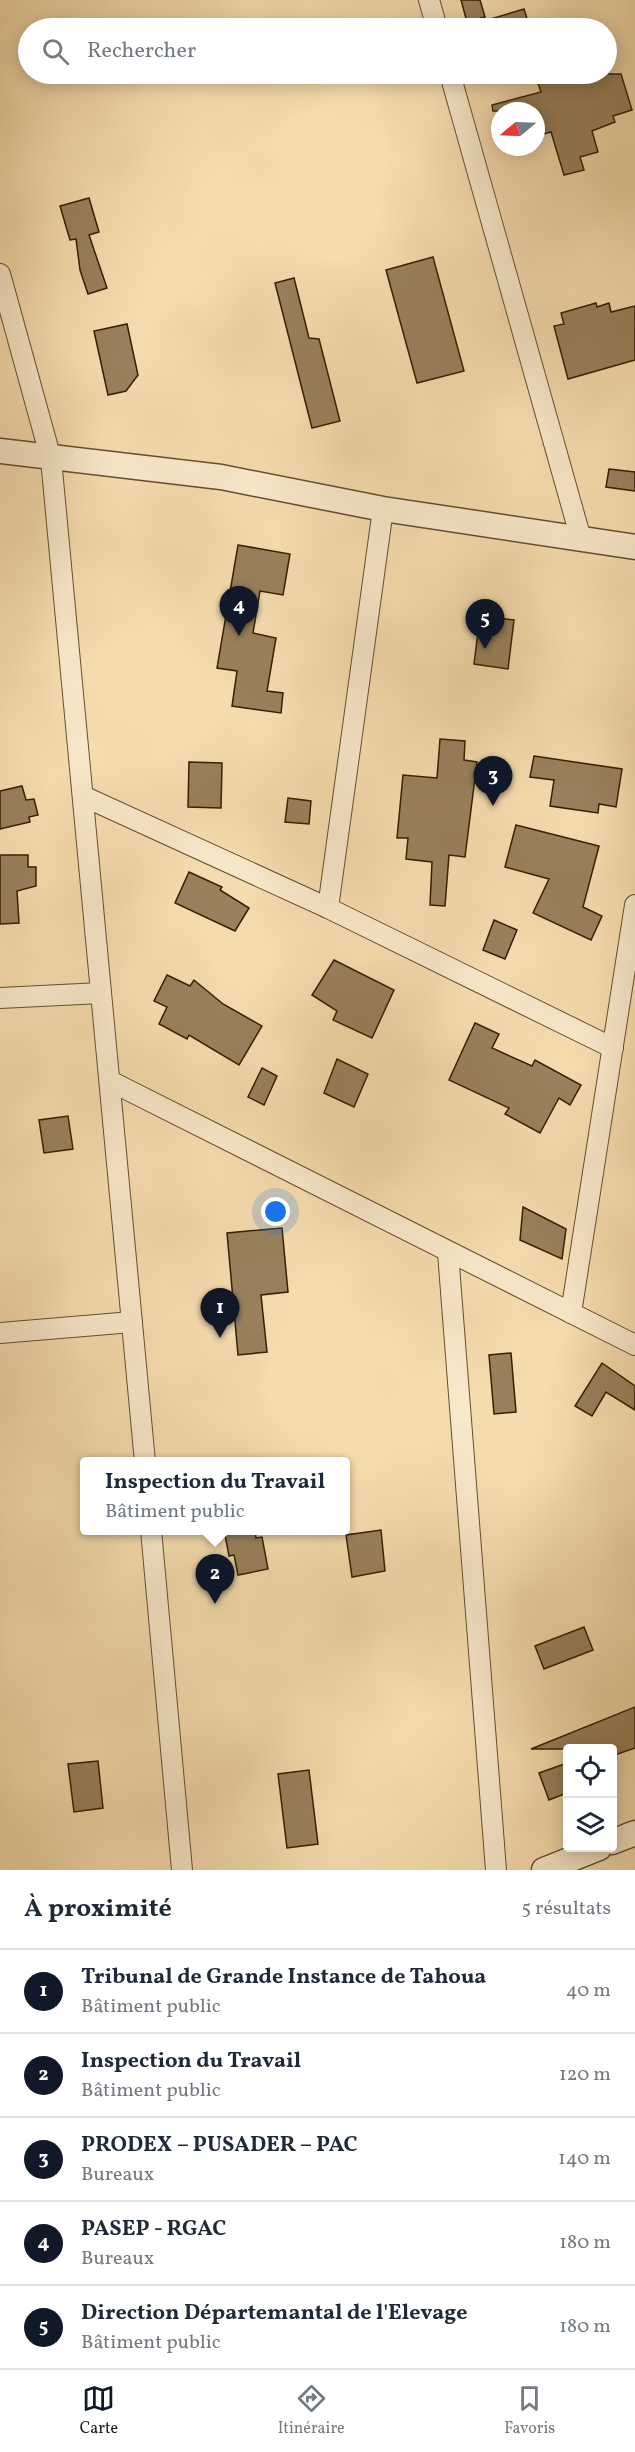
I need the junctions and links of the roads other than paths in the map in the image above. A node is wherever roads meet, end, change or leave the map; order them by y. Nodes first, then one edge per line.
1 (429, 0) edge
2 (434, 18) edge
3 (453, 84) edge
4 (0, 274) edge
5 (0, 451) edge
6 (51, 459) junction
7 (383, 509) junction
8 (581, 539) junction
9 (635, 547) edge
10 (83, 796) junction
11 (635, 904) edge
12 (328, 908) junction
13 (101, 993) junction
14 (0, 998) edge
15 (613, 1048) junction
16 (110, 1081) junction
17 (448, 1253) junction
18 (571, 1313) junction
19 (132, 1322) junction
20 (0, 1333) edge
21 (635, 1345) edge
22 (145, 1457) edge
23 (151, 1535) edge
24 (635, 1833) edge
25 (617, 1840) edge
26 (589, 1852) edge
27 (182, 1870) edge
28 (496, 1870) edge
29 (544, 1870) edge

1 - 2 street
3 - 8 street
4 - 6 street
5 - 6 street
6 - 7 street
6 - 10 street
7 - 8 street
7 - 12 street
8 - 9 street
10 - 12 street
10 - 13 street
11 - 15 street
12 - 15 street
13 - 14 street
13 - 16 street
15 - 18 street
16 - 17 street
16 - 19 street
17 - 18 street
17 - 28 street
18 - 21 street
19 - 20 street
19 - 22 street
23 - 27 street
24 - 25 street
26 - 29 street

